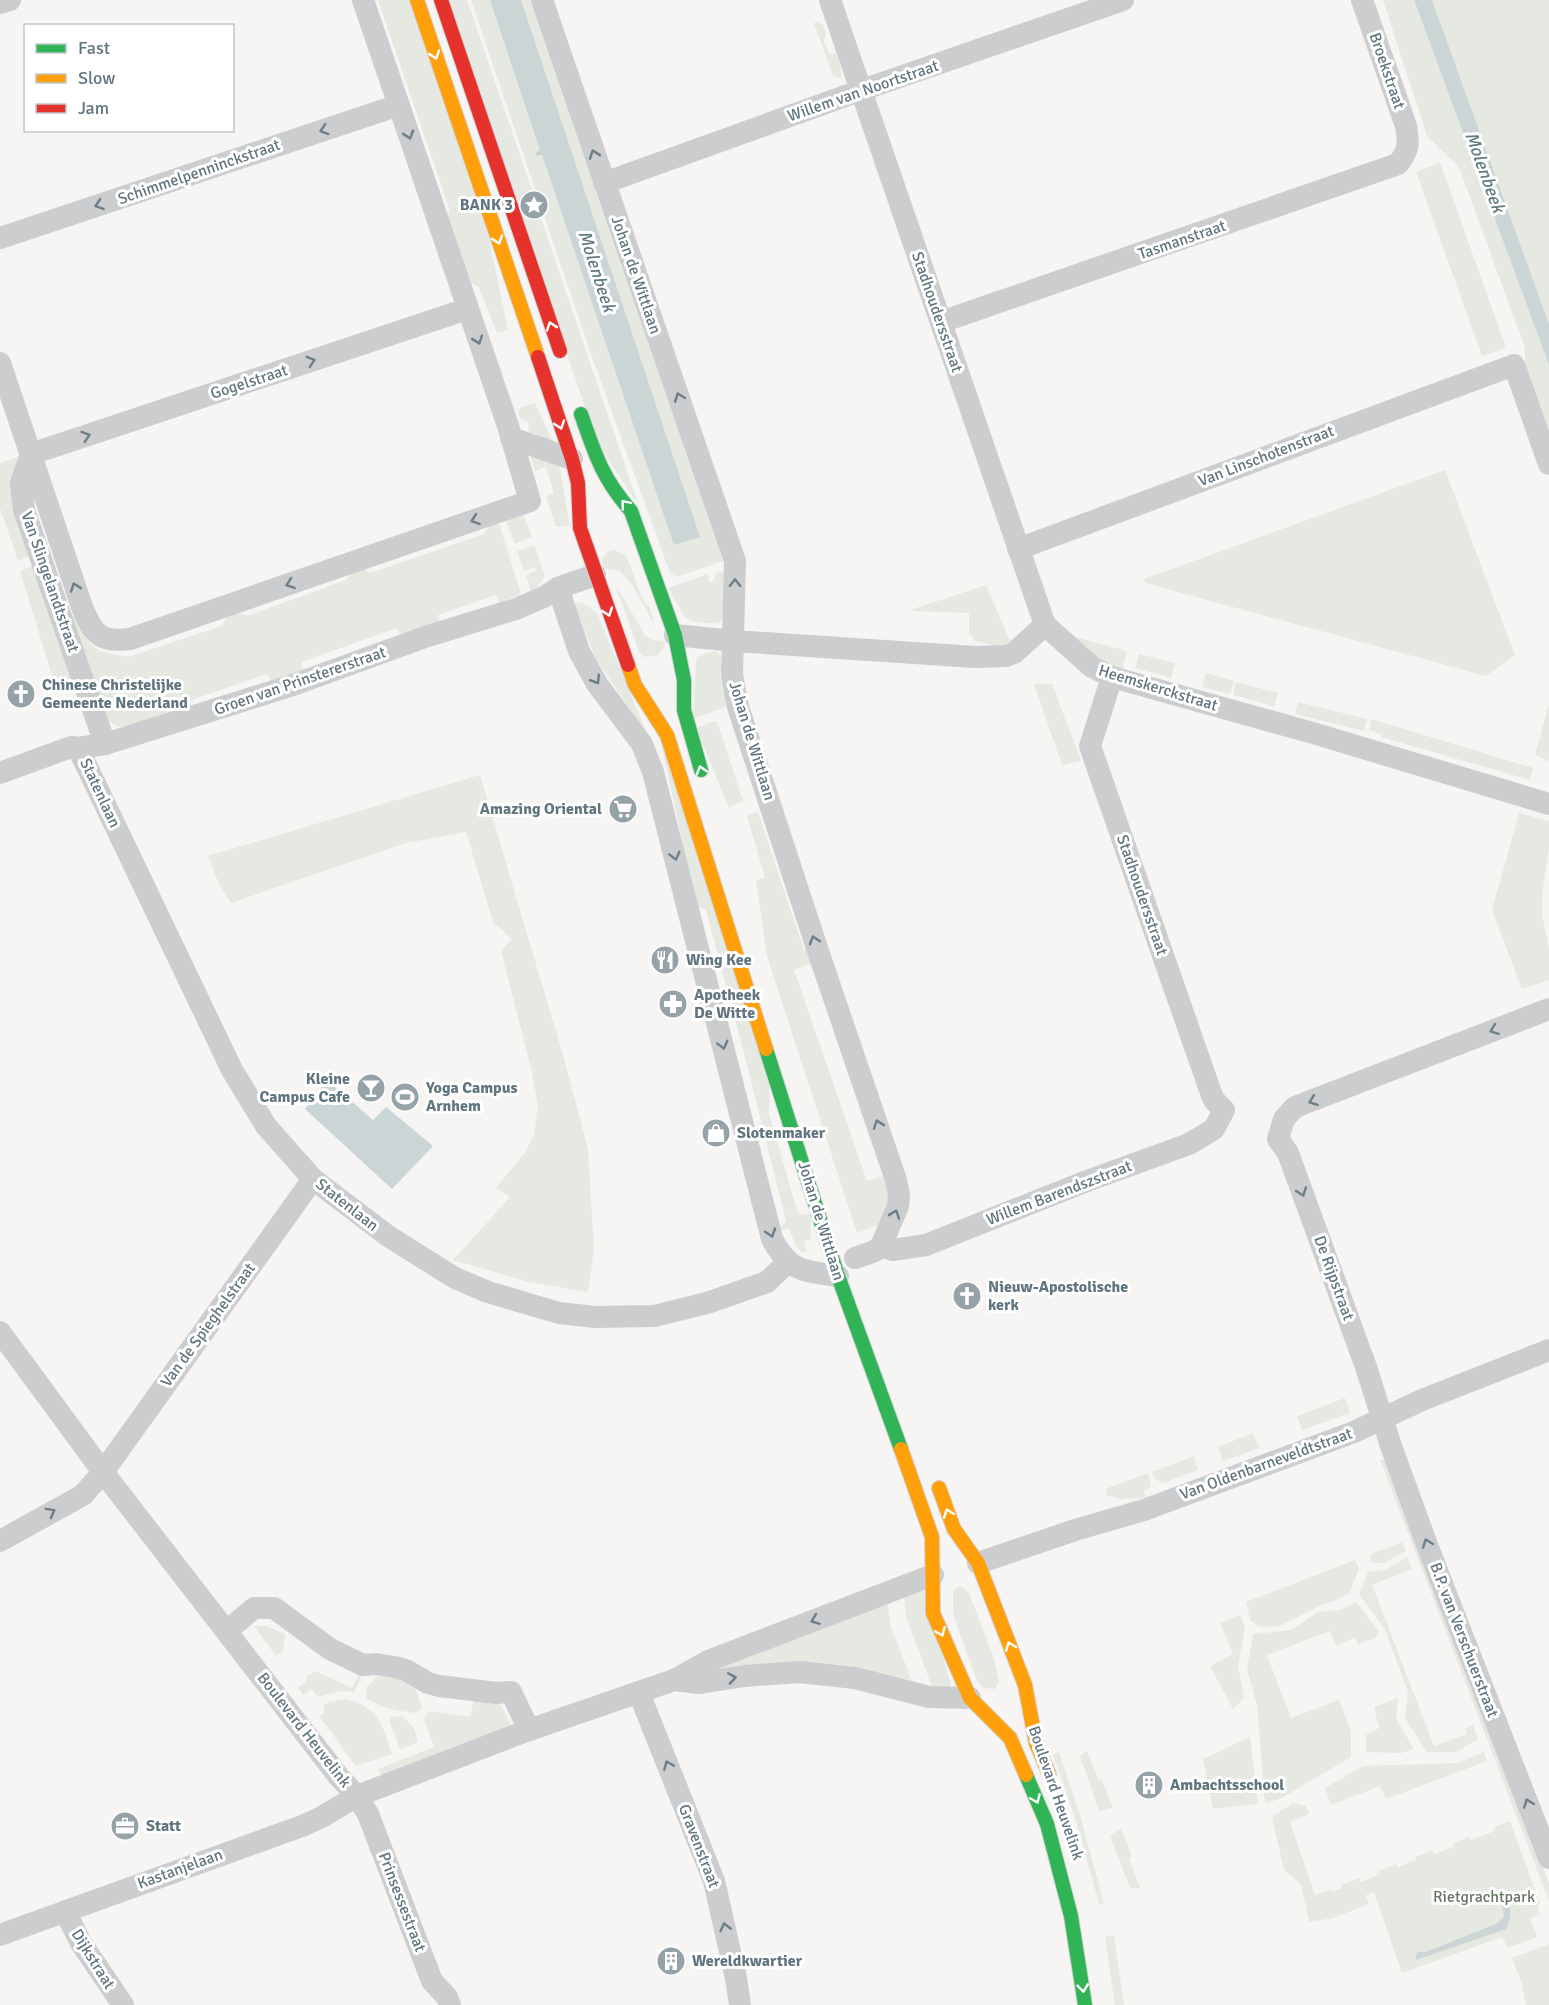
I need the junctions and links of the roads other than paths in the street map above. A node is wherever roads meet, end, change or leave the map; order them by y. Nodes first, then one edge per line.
1 (10, 0) edge
2 (363, 0) edge
3 (417, 0) edge
4 (441, 0) edge
5 (542, 0) edge
6 (830, 0) edge
7 (1123, 0) edge
8 (1362, 0) edge
9 (0, 3) edge
10 (862, 90) junction
11 (399, 105) junction
12 (1409, 142) joint
13 (604, 183) junction
14 (0, 238) edge
15 (467, 309) junction
16 (941, 322) junction
17 (0, 363) edge
18 (565, 366) dead end
19 (576, 400) dead end
20 (511, 438) junction
21 (31, 454) junction
22 (572, 459) junction
23 (1549, 464) edge
24 (622, 536) dead end
25 (600, 543) dead end
26 (644, 544) junction
27 (1018, 549) junction
28 (593, 567) junction
29 (558, 588) junction
30 (1045, 625) junction
31 (675, 639) junction
32 (734, 641) junction
33 (624, 655) junction
34 (669, 661) dead end
35 (640, 667) dead end
36 (1112, 677) junction
37 (105, 744) junction
38 (78, 748) junction
39 (0, 773) edge
40 (704, 781) dead end
41 (1549, 804) edge
42 (1549, 1009) edge
43 (1224, 1110) joint
44 (314, 1179) junction
45 (881, 1246) junction
46 (850, 1261) junction
47 (788, 1262) junction
48 (0, 1332) edge
49 (1549, 1350) edge
50 (1382, 1420) junction
51 (103, 1472) junction
52 (935, 1476) dead end
53 (0, 1541) edge
54 (971, 1565) junction
55 (940, 1573) junction
56 (227, 1631) junction
57 (674, 1680) junction
58 (1025, 1685) junction
59 (639, 1693) junction
60 (970, 1698) junction
61 (1015, 1707) dead end
62 (997, 1708) dead end
63 (529, 1730) junction
64 (1052, 1782) dead end
65 (357, 1796) junction
66 (1549, 1858) edge
67 (65, 1911) junction
68 (0, 1935) edge
69 (449, 2001) edge
70 (123, 2005) edge
71 (740, 2005) edge
72 (1085, 2005) edge

1 - 9 street
2 - 11 street
3 -> 22 main road, Johan de Wittlaan
18 -> 4 main road
13 -> 5 street, Johan de Wittlaan
6 - 10 street, Stadhoudersstraat
7 - 10 street, Willem van Noortstraat
8 - 12 street, Broekstraat
10 - 13 street, Willem van Noortstraat
10 - 16 street, Stadhoudersstraat
11 -> 14 street, Schimmelpenninckstraat
11 -> 15 street
12 - 16 street, Tasmanstraat
32 -> 13 street, Johan de Wittlaan
15 -> 20 street
21 -> 15 street, Gogelstraat
16 - 27 street, Stadhoudersstraat
17 - 21 street, Van Slingelandtstraat
26 -> 19 main road
20 -> 21 street, Van Slingelandtstraat
20 - 22 street
21 - 37 street, Van Slingelandtstraat
22 - 28 main road, Johan de Wittlaan
23 - 27 street, Van Linschotenstraat
24 - 26 main road
25 - 28 main road
26 - 31 main road
27 - 30 street, Stadhoudersstraat
28 - 29 street, Groen van Prinstererstraat
28 -> 33 main road, Johan de Wittlaan
29 - 37 street, Groen van Prinstererstraat
29 -> 47 street
30 - 32 street
30 - 36 street, Heemskerckstraat
31 - 32 street
31 - 34 main road
40 -> 31 main road
45 -> 32 street, Johan de Wittlaan
33 - 35 main road
33 - 46 main road, Johan de Wittlaan
36 - 41 street, Heemskerckstraat
36 - 43 street, Stadhoudersstraat
37 - 38 street, Groen van Prinstererstraat
38 - 39 street, Groen van Prinstererstraat
38 - 44 street, Statenlaan
42 -> 50 street, De Rijpstraat
43 - 45 street, Willem Barendszstraat
44 - 47 street, Statenlaan
44 - 51 street, Van de Spieghelstraat
45 - 46 street, Johan de Wittlaan
46 - 47 street
46 - 55 main road, Johan de Wittlaan
48 - 51 street, Boulevard Heuvelink
49 - 50 street, Van Oldenbarneveldtstraat
50 - 54 street, Van Oldenbarneveldtstraat
66 -> 50 street, B.P. van Verschuerstraat
53 -> 51 street, Van de Spieghelstraat
51 - 56 street, Boulevard Heuvelink
54 -> 52 main road
58 -> 54 main road, Boulevard Heuvelink
55 -> 57 street, Boulevard Heuvelink
55 -> 60 main road, Boulevard Heuvelink
56 - 63 street
56 - 65 street, Boulevard Heuvelink
57 - 59 street, Boulevard Heuvelink
57 -> 60 street, Boulevard Heuvelink
58 - 61 main road
58 - 64 main road, Boulevard Heuvelink
59 - 63 street, Boulevard Heuvelink
71 -> 59 street, Gravenstraat
60 - 62 main road
60 -> 72 main road, Boulevard Heuvelink
63 - 65 street, Boulevard Heuvelink
65 - 67 street, Kastanjelaan
65 - 69 street, Prinsessestraat
67 - 68 street, Kastanjelaan
67 - 70 street, Dijkstraat

